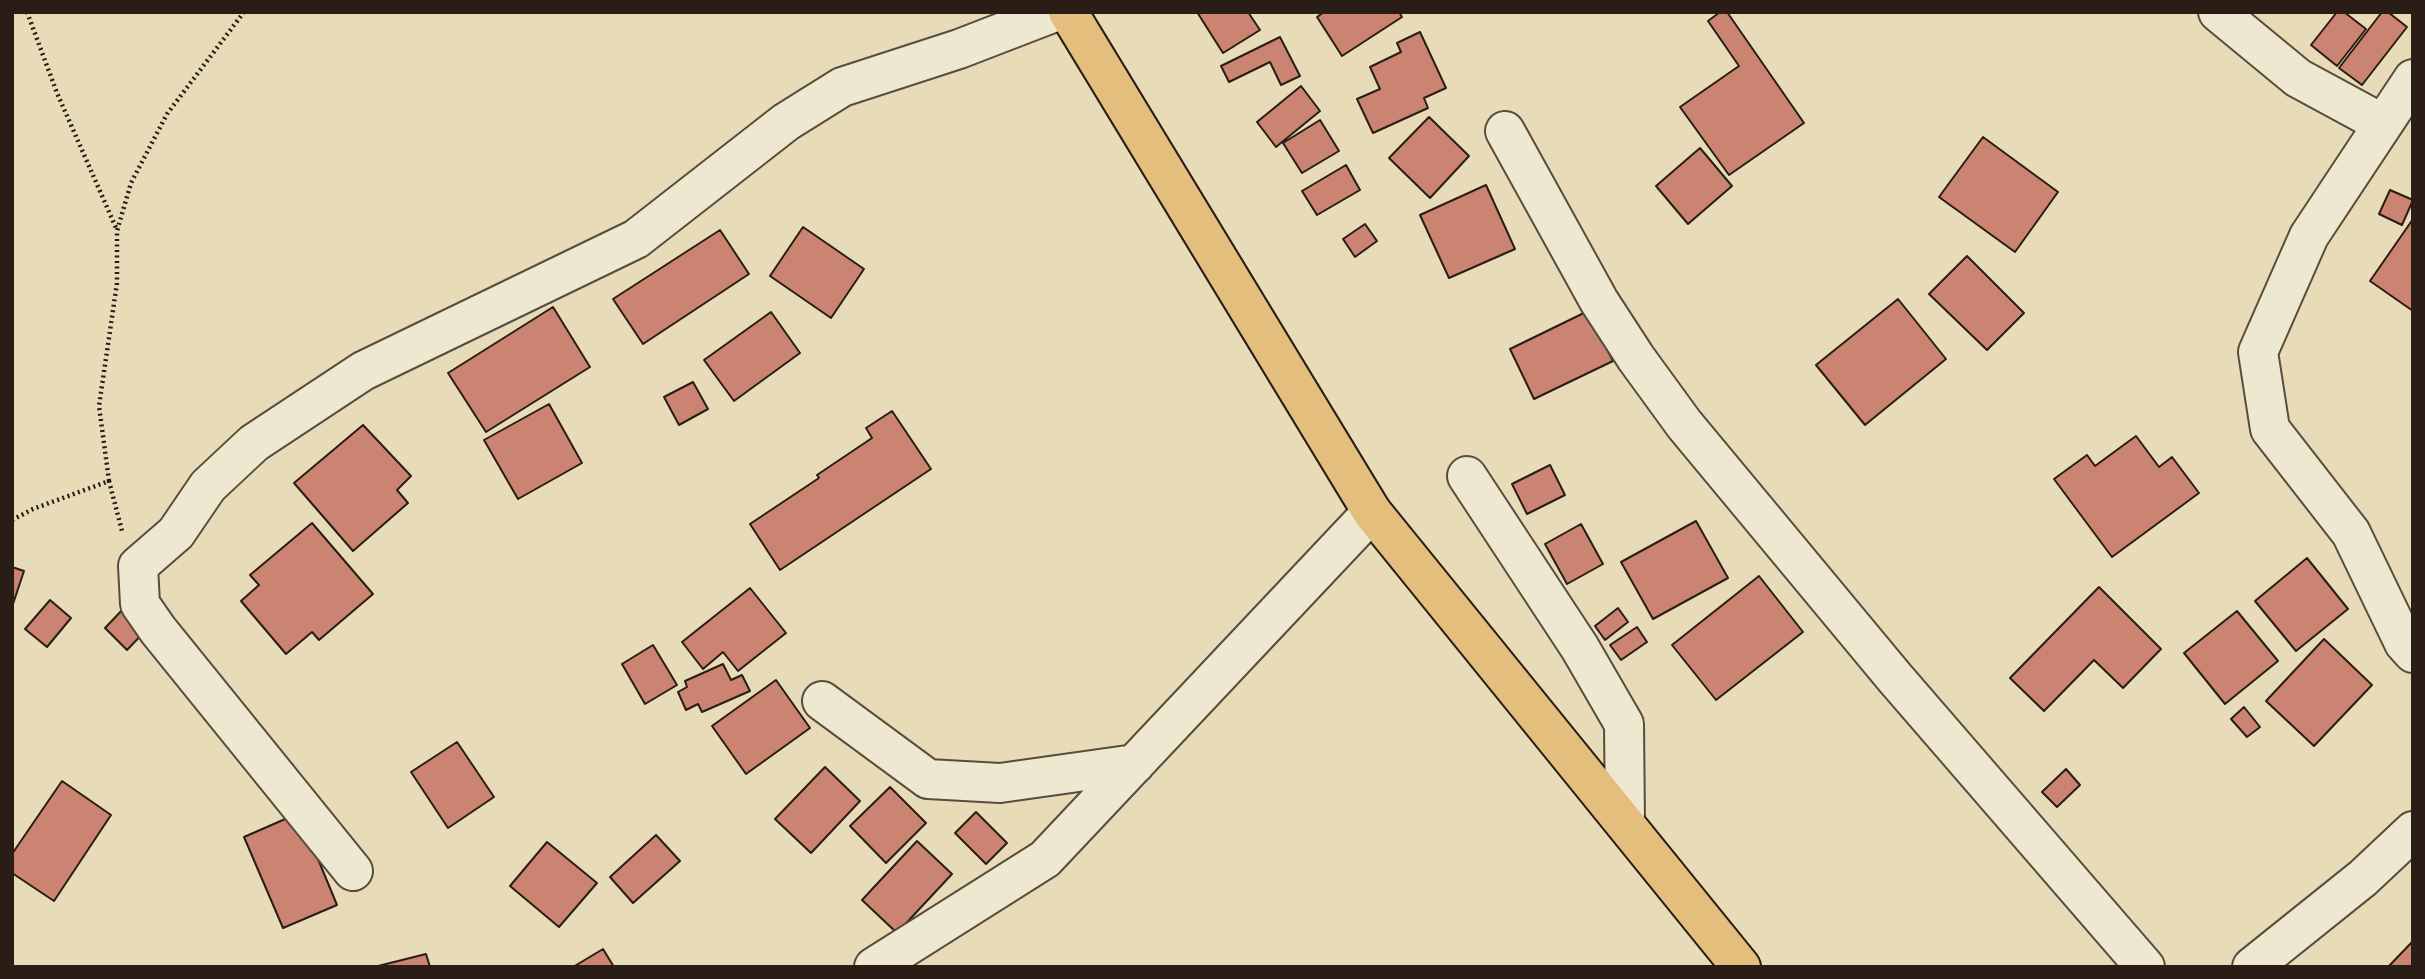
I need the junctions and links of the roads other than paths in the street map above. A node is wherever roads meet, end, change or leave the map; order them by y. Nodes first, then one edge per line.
1 (1055, 12) edge
2 (1068, 12) edge
3 (2218, 12) edge
4 (2413, 79) edge
5 (2383, 124) junction
6 (1505, 131) dead end
7 (1467, 476) dead end
8 (1372, 512) junction
9 (2413, 653) edge
10 (822, 701) dead end
11 (1135, 764) junction
12 (1625, 823) junction
13 (2413, 831) edge
14 (353, 871) dead end
15 (874, 967) edge
16 (1741, 967) edge
17 (2145, 967) edge
18 (2252, 967) edge

1 - 14 street
2 - 8 main road
3 - 5 street
4 - 5 street
5 - 9 street
6 - 17 street
7 - 12 street
8 - 11 street
8 - 12 main road
10 - 11 street
11 - 15 street
12 - 16 main road
13 - 18 street

